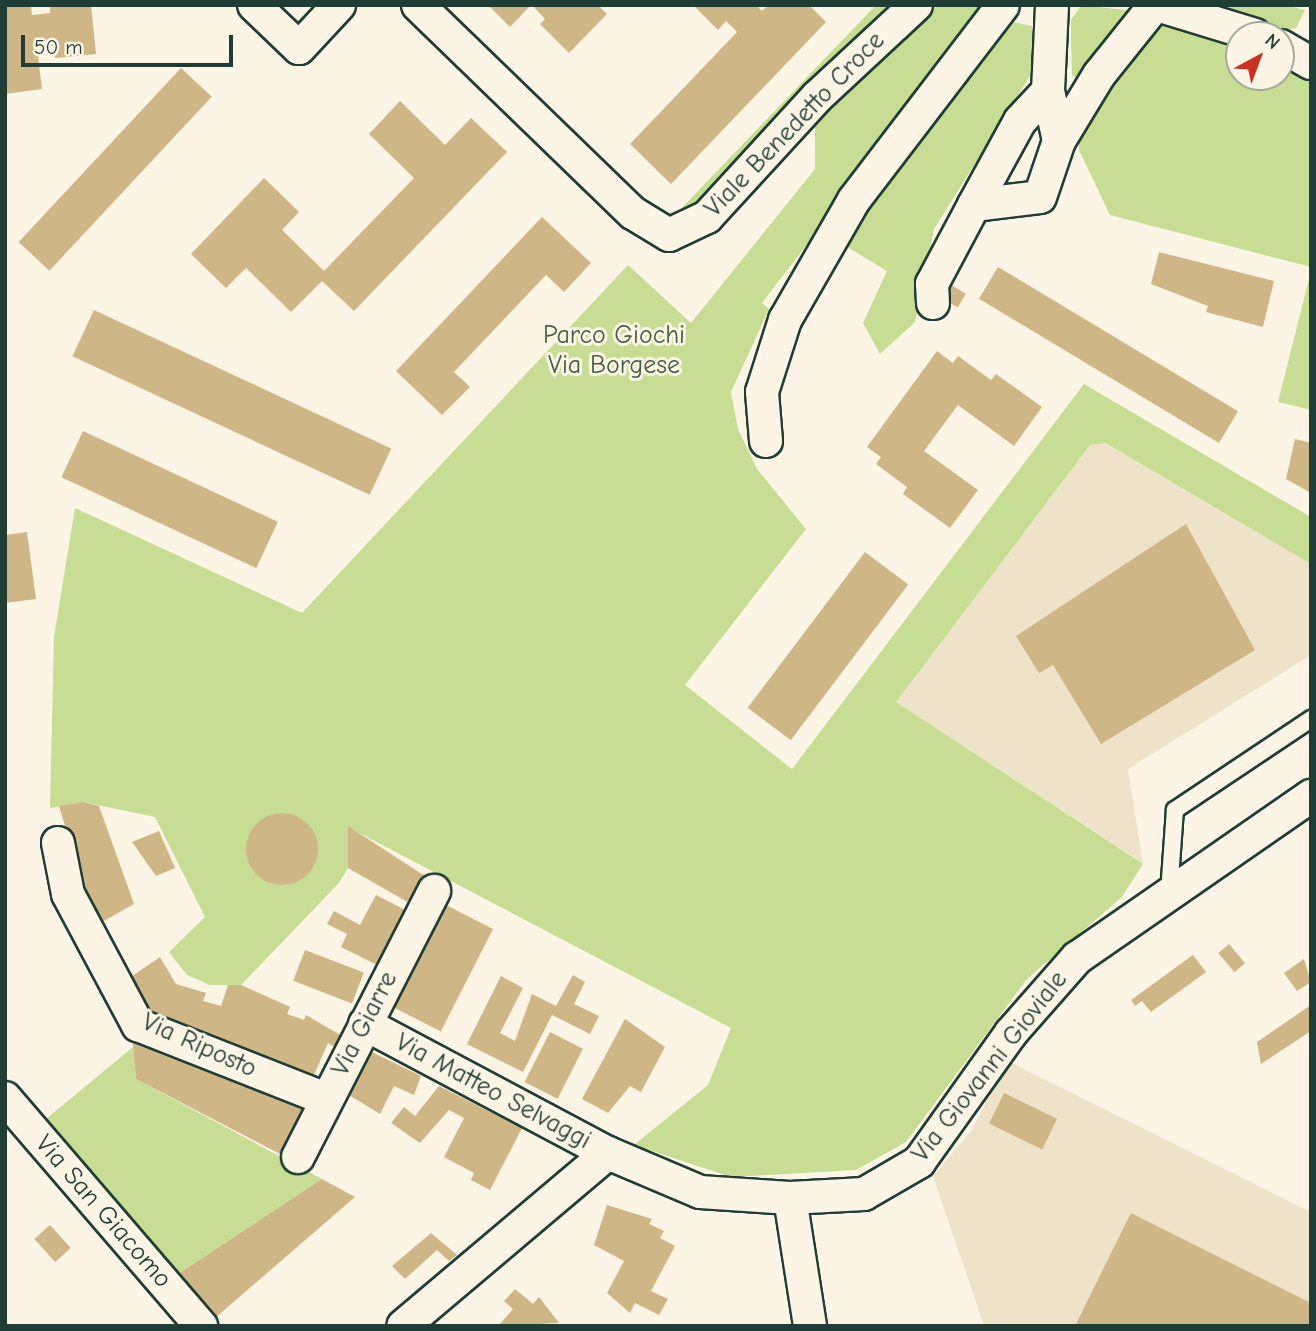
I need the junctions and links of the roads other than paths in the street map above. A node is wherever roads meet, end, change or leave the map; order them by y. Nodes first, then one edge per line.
1 (254, 5) edge
2 (339, 5) edge
3 (418, 5) edge
4 (916, 5) edge
5 (1003, 5) edge
6 (1052, 5) edge
7 (1156, 5) edge
8 (1225, 26) edge
9 (1295, 53) edge
10 (1311, 62) edge
11 (1048, 91) junction
12 (1059, 141) junction
13 (974, 205) junction
14 (933, 303) dead end
15 (766, 441) dead end
16 (1311, 719) edge
17 (1311, 796) edge
18 (58, 843) dead end
19 (433, 891) dead end
20 (1169, 893) junction
21 (365, 1024) junction
22 (5, 1098) edge
23 (326, 1099) junction
24 (608, 1153) junction
25 (298, 1157) dead end
26 (790, 1198) junction
27 (201, 1326) edge
28 (403, 1326) edge
29 (810, 1326) edge

1 - 2 street
3 - 4 street, Viale Benedetto Croce
5 - 15 street
6 - 11 street
7 - 8 street
7 - 12 street
9 - 10 street
11 - 12 street
11 - 13 street
12 - 13 street
13 - 14 street
16 - 20 lane
17 - 20 street, Via Giovanni Gioviale
18 - 23 street, Via Riposto
19 - 21 street, Via Giarre
20 - 26 street, Via Giovanni Gioviale
21 - 23 street, Via Giarre
21 - 24 street, Via Matteo Selvaggi
22 - 27 street, Via San Giacomo
23 - 25 street, Via Giarre
24 - 26 street, Via Giovanni Gioviale
24 - 28 street, Via Matteo Selvaggi
26 - 29 street

